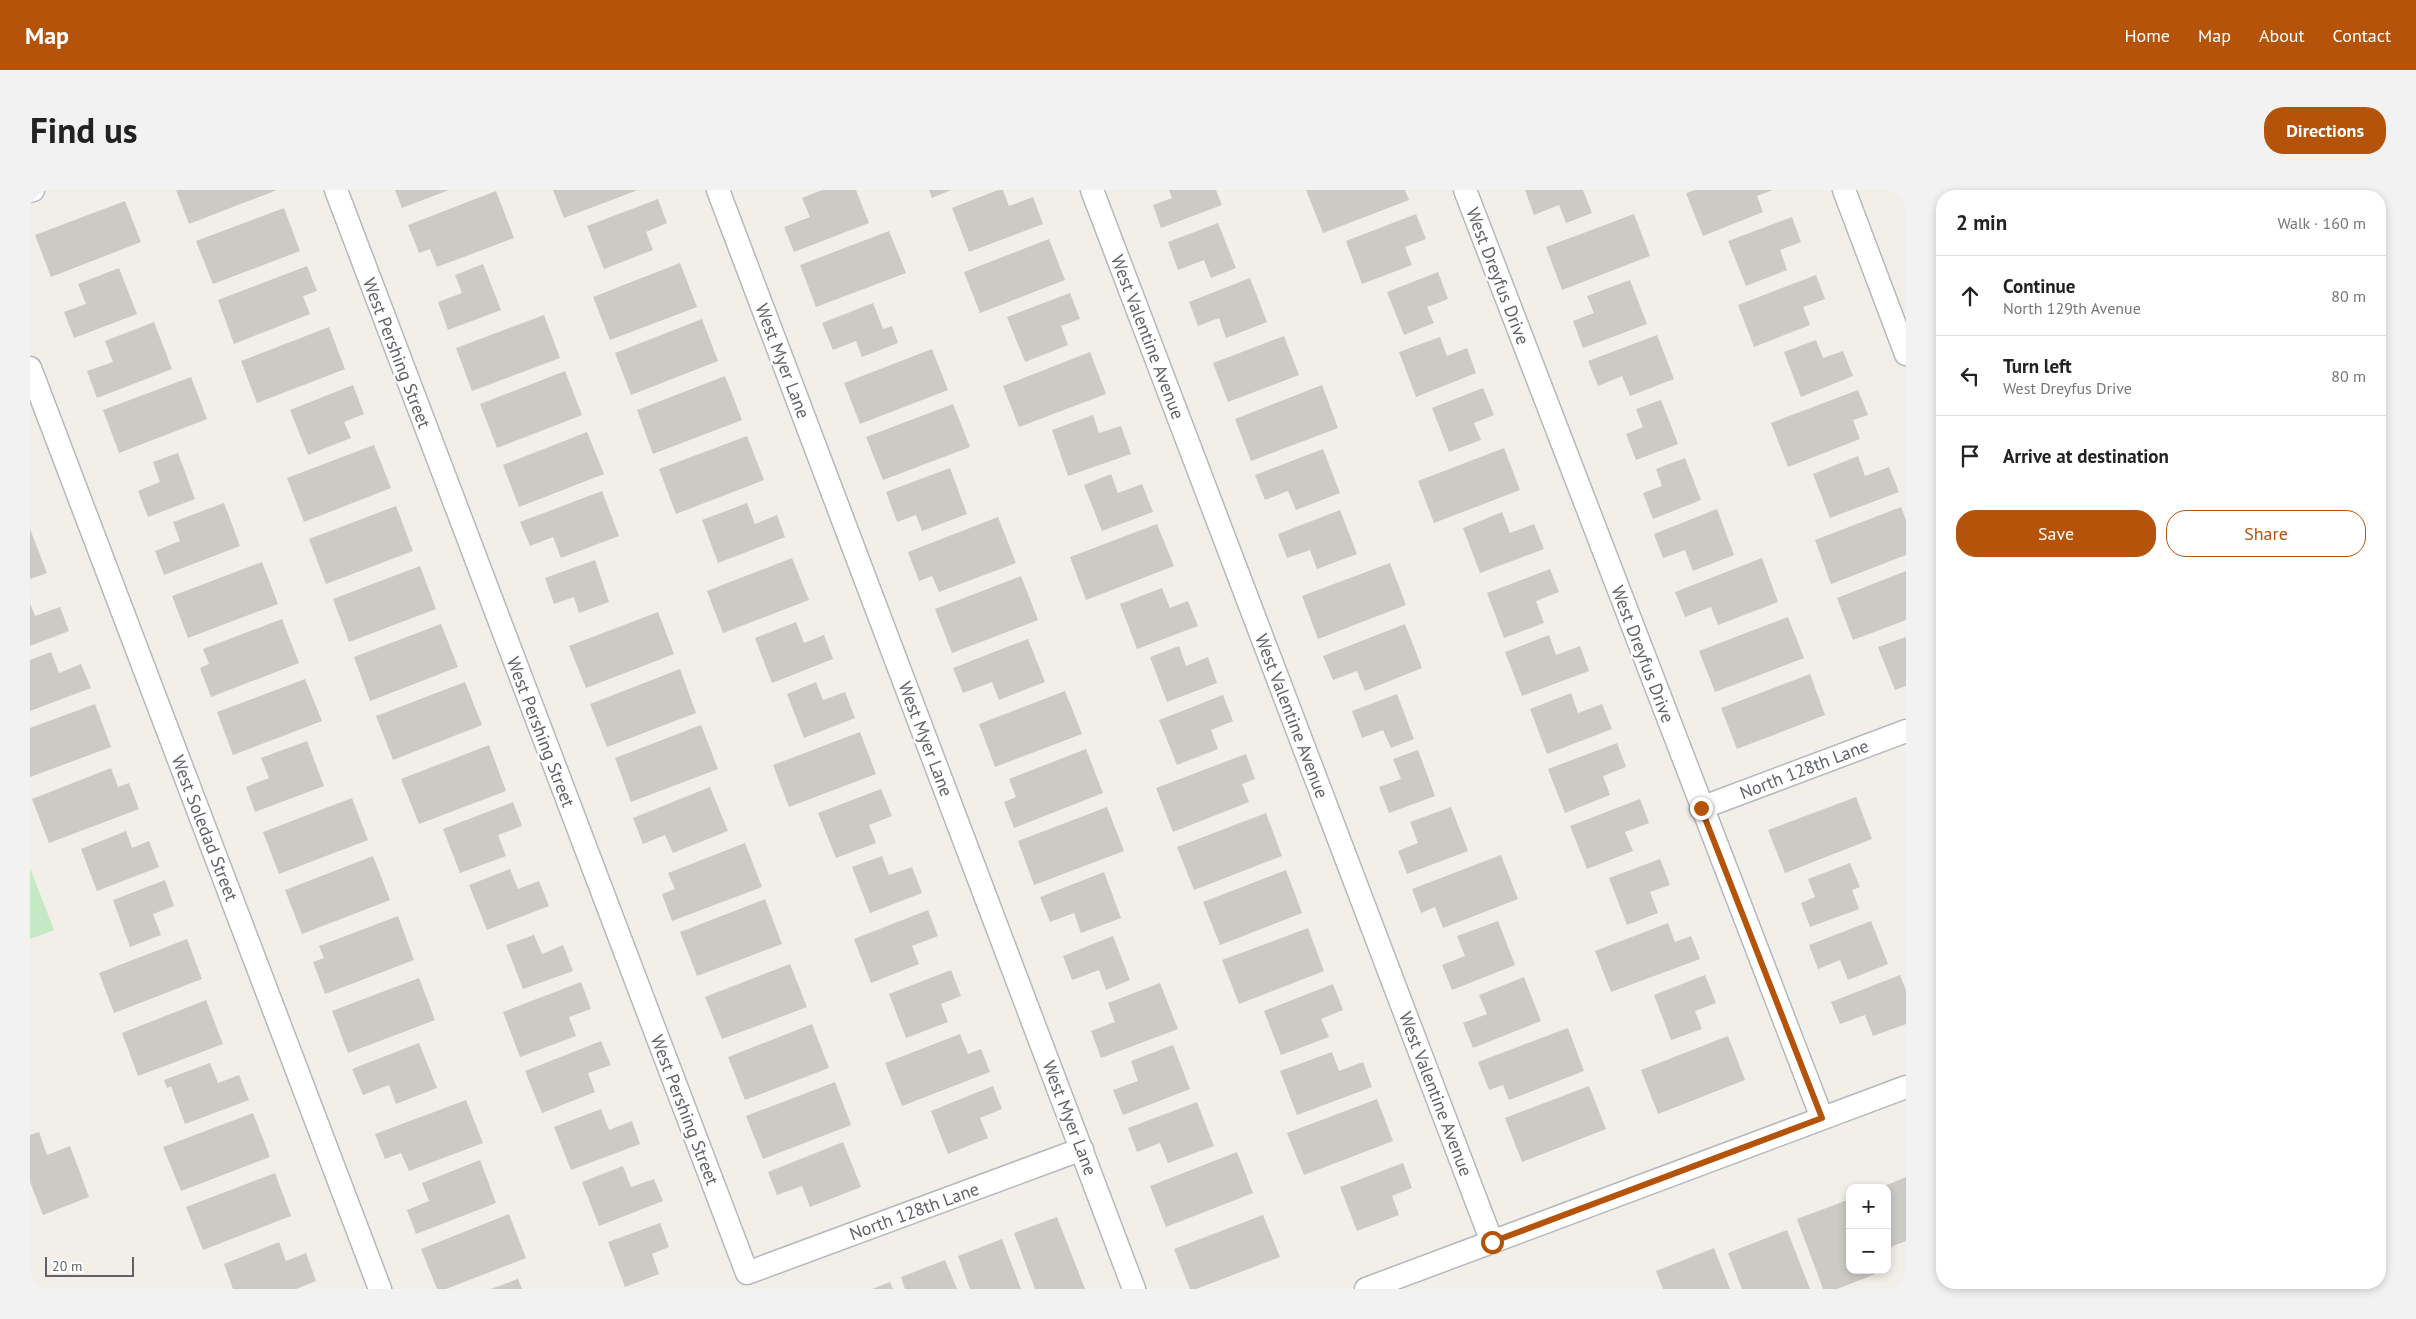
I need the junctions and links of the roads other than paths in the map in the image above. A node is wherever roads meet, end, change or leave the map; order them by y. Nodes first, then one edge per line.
1 (336, 190) edge
2 (718, 190) edge
3 (1092, 190) edge
4 (1465, 190) edge
5 (1844, 190) edge
6 (1906, 354) edge
7 (30, 368) edge
8 (1906, 730) edge
9 (1701, 808) junction
10 (1906, 1087) edge
11 (1822, 1118) junction
12 (1082, 1149) junction
13 (1492, 1242) junction
14 (746, 1273) joint
15 (380, 1289) edge
16 (1134, 1289) edge
17 (1366, 1289) edge

1 - 14 street, West Pershing Street
2 - 12 street, West Myer Lane
3 - 13 street, West Valentine Avenue
4 - 9 street, West Dreyfus Drive
5 - 6 street
7 - 15 street, West Soledad Street
8 - 9 street, North 128th Lane
9 - 11 street, West Dreyfus Drive
10 - 11 street
11 - 13 street
12 - 14 street, North 128th Lane
12 - 16 street, West Myer Lane
13 - 17 street

